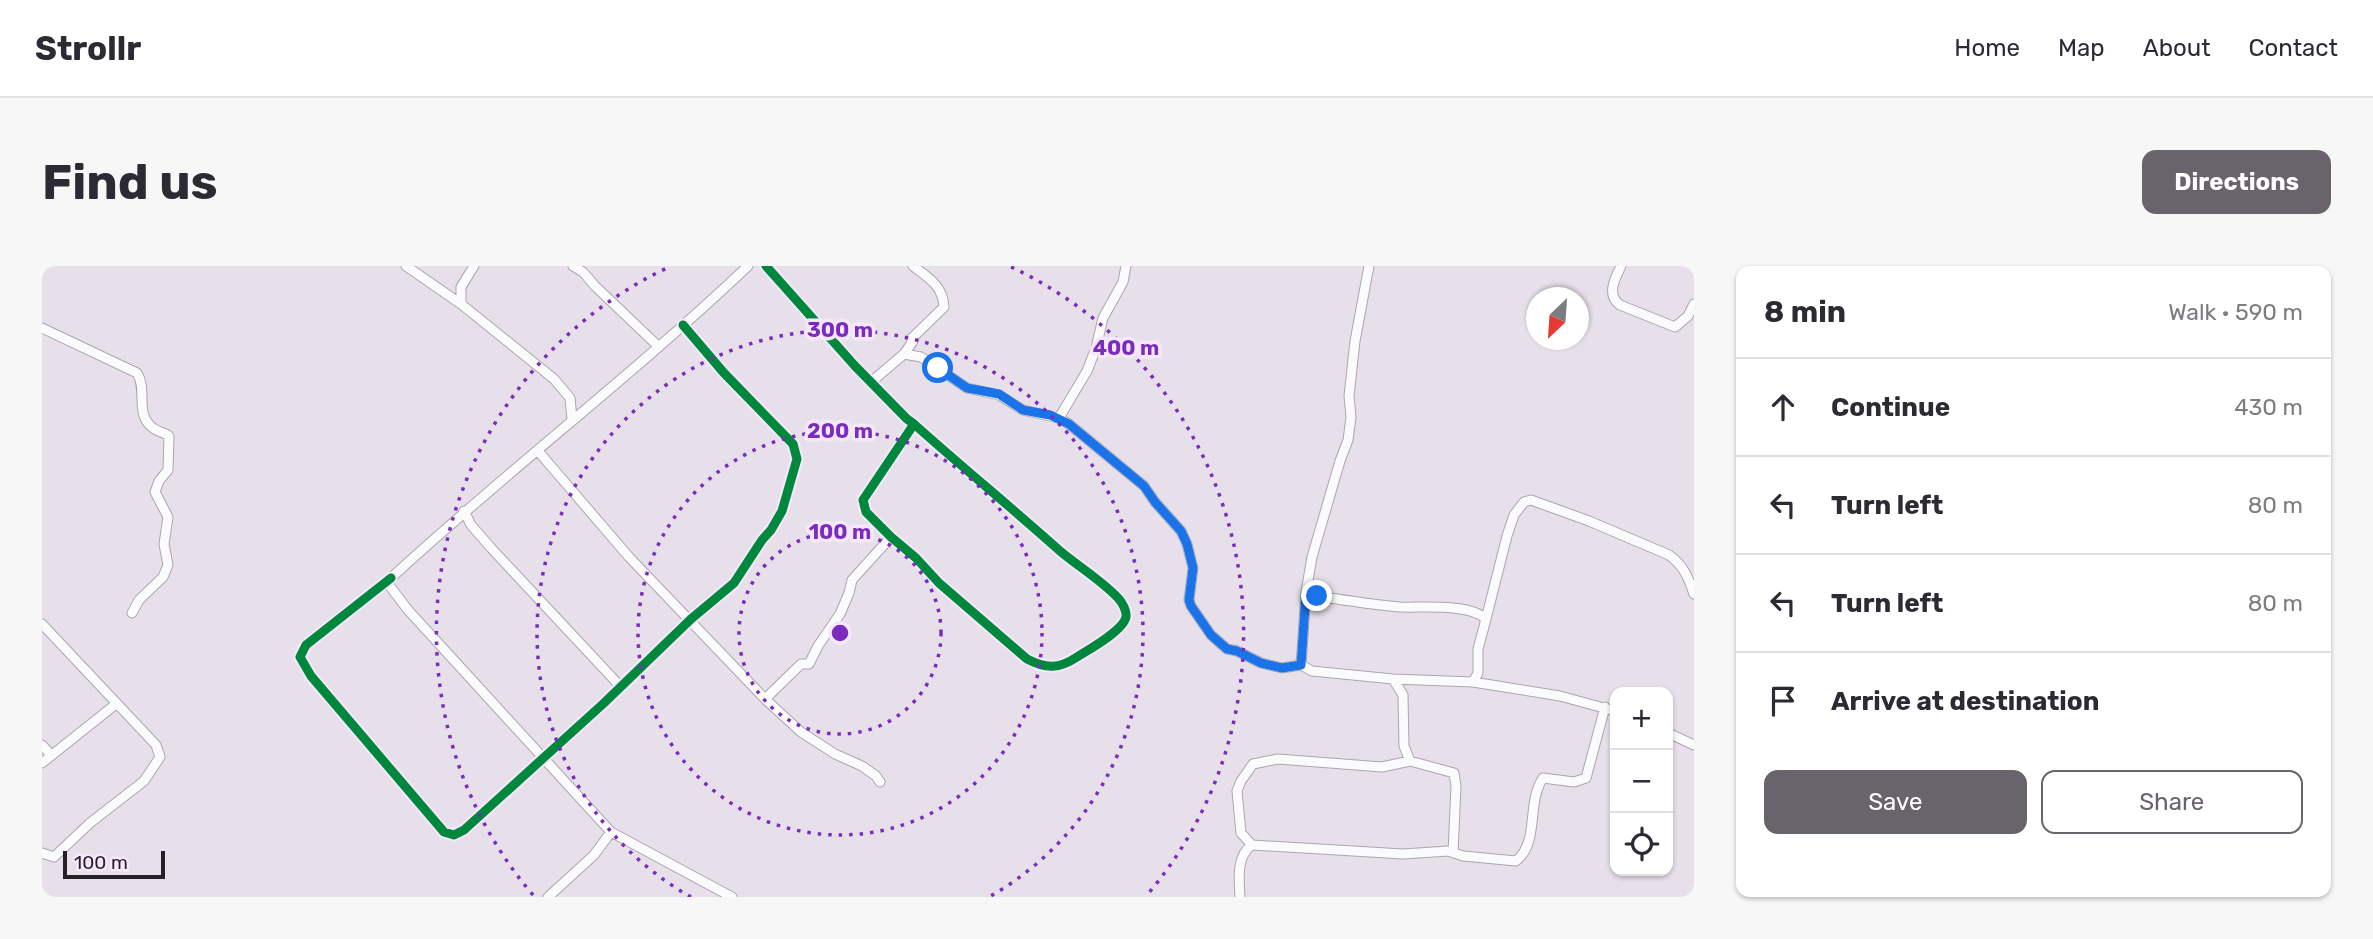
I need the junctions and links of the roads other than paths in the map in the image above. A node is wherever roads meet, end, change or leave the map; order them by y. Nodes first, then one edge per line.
1 (407, 266) edge
2 (474, 266) edge
3 (573, 266) edge
4 (748, 266) edge
5 (766, 266) edge
6 (913, 266) edge
7 (1126, 266) edge
8 (1369, 266) edge
9 (1622, 266) edge
10 (586, 269) edge
11 (461, 287) junction
12 (446, 294) junction
13 (461, 304) junction
14 (1694, 304) edge
15 (683, 325) junction
16 (42, 328) edge
17 (659, 347) junction
18 (904, 354) junction
19 (871, 382) junction
20 (570, 398) junction
21 (590, 404) junction
22 (1059, 418) junction
23 (572, 419) junction
24 (914, 424) junction
25 (538, 451) junction
26 (464, 511) junction
27 (891, 537) junction
28 (391, 578) junction
29 (1306, 592) junction
30 (1694, 594) edge
31 (132, 613) dead end
32 (691, 619) junction
33 (1486, 619) junction
34 (42, 624) edge
35 (1301, 665) junction
36 (1393, 679) junction
37 (1473, 682) junction
38 (620, 686) junction
39 (765, 699) junction
40 (116, 704) junction
41 (1605, 707) junction
42 (1610, 709) edge
43 (1673, 735) edge
44 (42, 745) edge
45 (1694, 745) edge
46 (51, 755) junction
47 (544, 758) junction
48 (1410, 761) junction
49 (42, 763) edge
50 (880, 782) dead end
51 (611, 832) junction
52 (1252, 845) junction
53 (42, 853) edge
54 (1453, 853) junction
55 (548, 897) edge
56 (732, 897) edge
57 (1240, 897) edge

1 - 12 street
2 - 11 street
3 - 10 street
4 - 15 street
5 - 19 street
6 - 18 street
7 - 22 street
8 - 29 street
9 - 14 street
10 - 17 street
11 - 12 street
11 - 13 street
12 - 13 street
13 - 20 street
15 - 17 street
15 - 32 street
16 - 31 street
17 - 21 street
18 - 19 street
18 - 22 street
19 - 24 street
20 - 21 street
20 - 23 street
21 - 23 street
22 - 35 street
23 - 25 street
24 - 27 street
24 - 27 street
25 - 26 street
25 - 32 street
26 - 28 street
26 - 38 street
27 - 39 street
28 - 47 street
28 - 47 street
29 - 33 street
29 - 35 street
30 - 33 street
32 - 38 street
32 - 39 street
33 - 37 street
34 - 40 street
35 - 36 street
36 - 37 street
36 - 48 street
37 - 41 street
38 - 47 street
39 - 50 street
40 - 46 street
40 - 53 street
41 - 42 street
41 - 54 street
43 - 45 street
44 - 46 street
46 - 49 street
47 - 51 street
48 - 52 street
48 - 54 street
51 - 55 street
51 - 56 street
52 - 54 street
52 - 57 street

